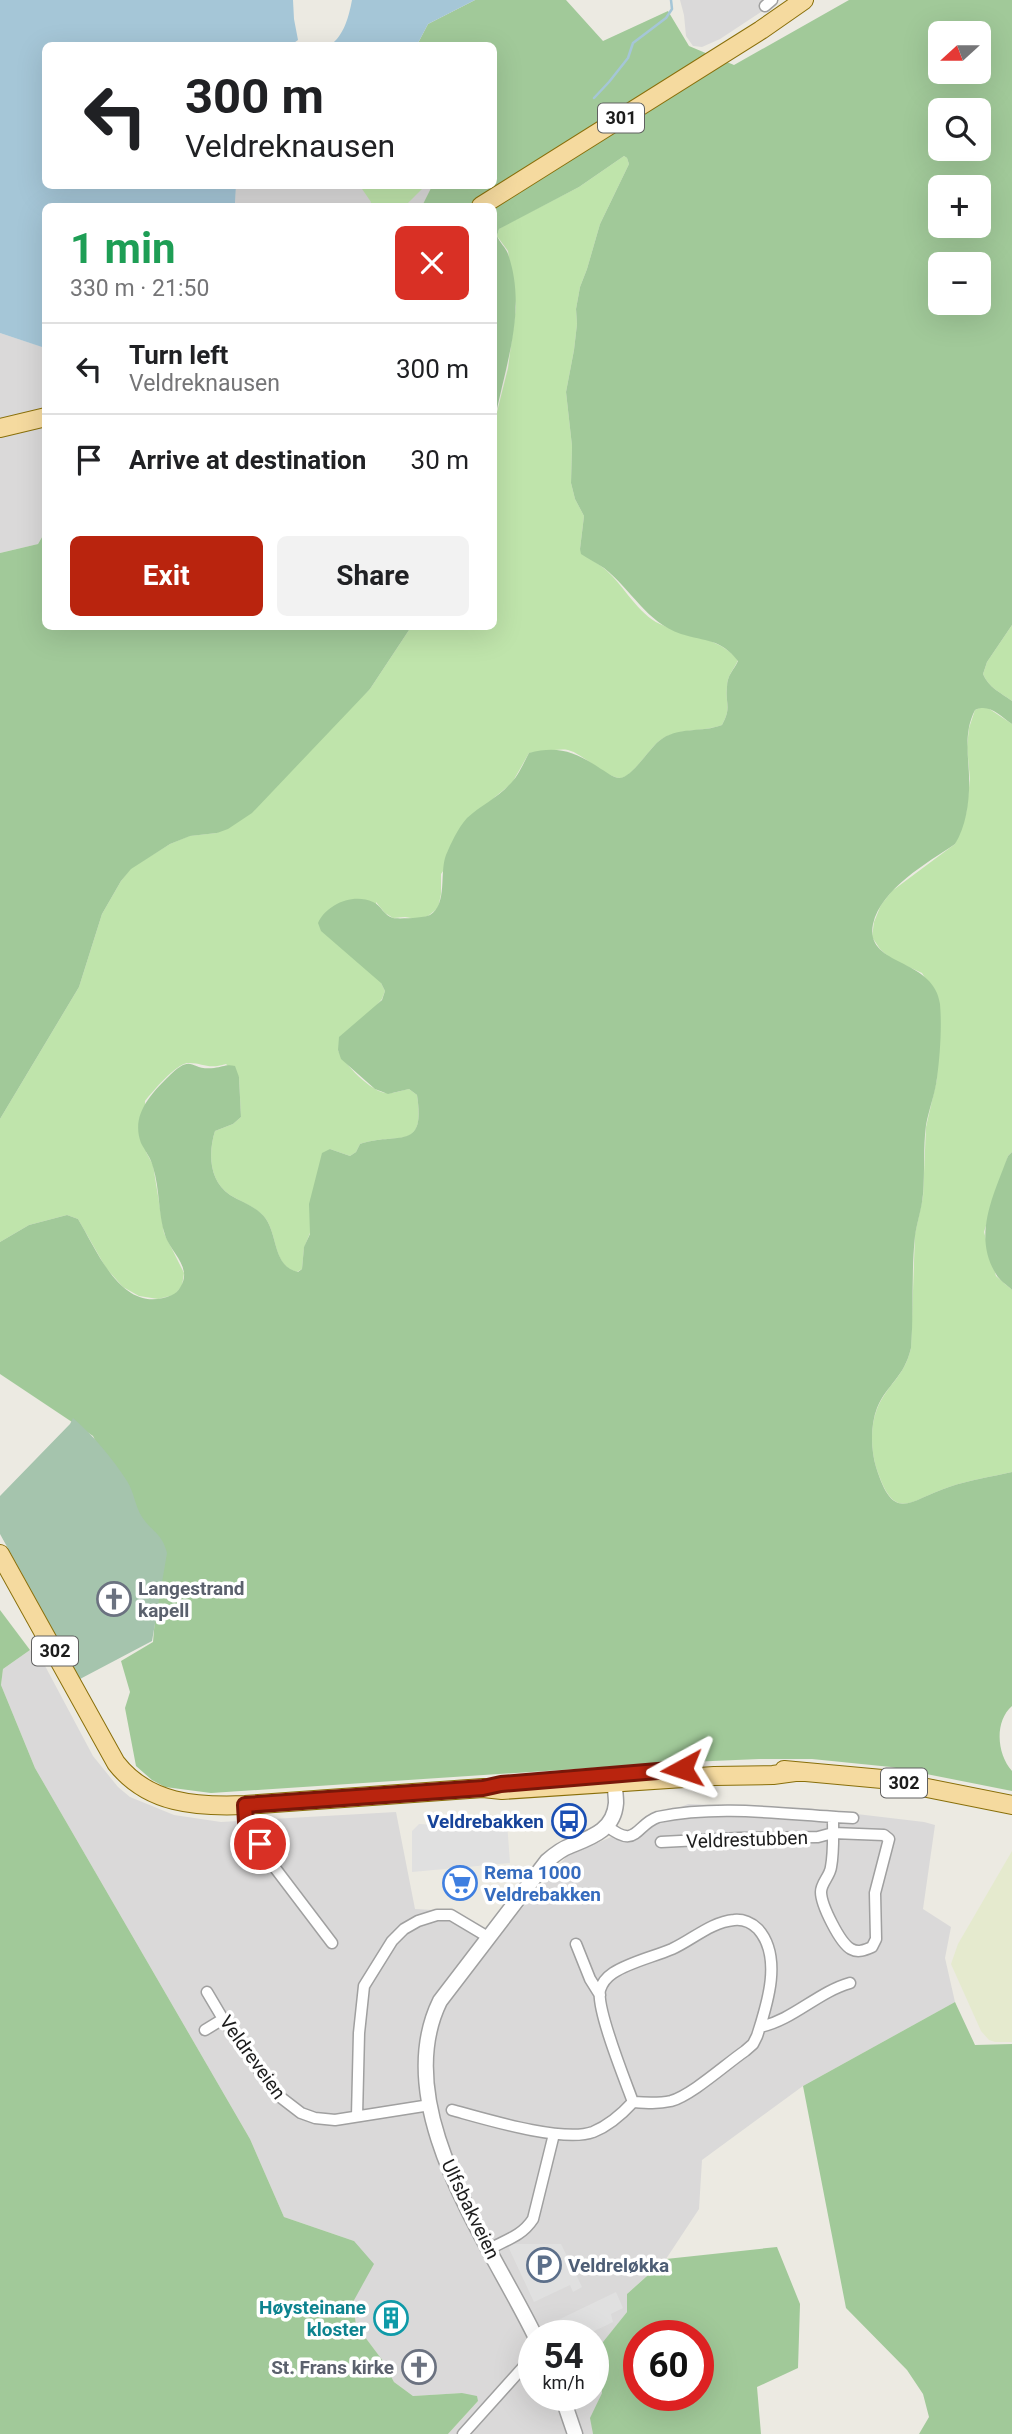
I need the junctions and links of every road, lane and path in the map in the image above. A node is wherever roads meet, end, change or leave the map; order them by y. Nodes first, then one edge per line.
1 (804, 0) edge
2 (816, 0) edge
3 (761, 30) junction
4 (486, 203) edge
5 (42, 418) edge
6 (0, 428) edge
7 (0, 1554) edge
8 (614, 1779) junction
9 (245, 1805) junction
10 (1012, 1805) edge
11 (833, 1817) junction
12 (853, 1818) dead end
13 (607, 1826) junction
14 (833, 1833) junction
15 (661, 1842) dead end
16 (488, 1937) junction
17 (332, 1943) dead end
18 (576, 1944) dead end
19 (850, 1983) dead end
20 (207, 1992) dead end
21 (600, 1995) junction
22 (223, 2019) junction
23 (760, 2027) junction
24 (205, 2030) dead end
25 (632, 2102) junction
26 (430, 2105) junction
27 (452, 2110) dead end
28 (357, 2116) junction
29 (554, 2133) junction
30 (489, 2249) junction
31 (527, 2320) edge
32 (518, 2373) edge
33 (567, 2411) edge
34 (463, 2434) edge
35 (575, 2434) edge

1 - 3 main road, 301
2 - 3 main road, 301
3 - 4 main road, 301
5 - 6 main road
7 - 9 main road, 302
8 - 9 main road, 302
8 - 10 main road, 302
8 - 13 street
9 - 17 street
11 - 12 street, Veldrestubben
11 - 13 street, Veldrestubben
11 - 14 street, Veldrestubben
13 - 16 street, Ulfsbakveien
14 - 14 street, Veldrestubben
14 - 15 street, Veldrestubben
16 - 26 street, Ulfsbakveien
16 - 28 street
18 - 21 street
19 - 23 street
20 - 22 street, Veldreveien
21 - 23 street
21 - 25 street
22 - 24 street
22 - 28 street, Veldreveien
23 - 25 street
25 - 29 street
26 - 28 street, Veldreveien
26 - 30 street, Ulfsbakveien
27 - 29 street
29 - 30 street
30 - 31 street, Ulfsbakveien
32 - 34 street
33 - 35 street

